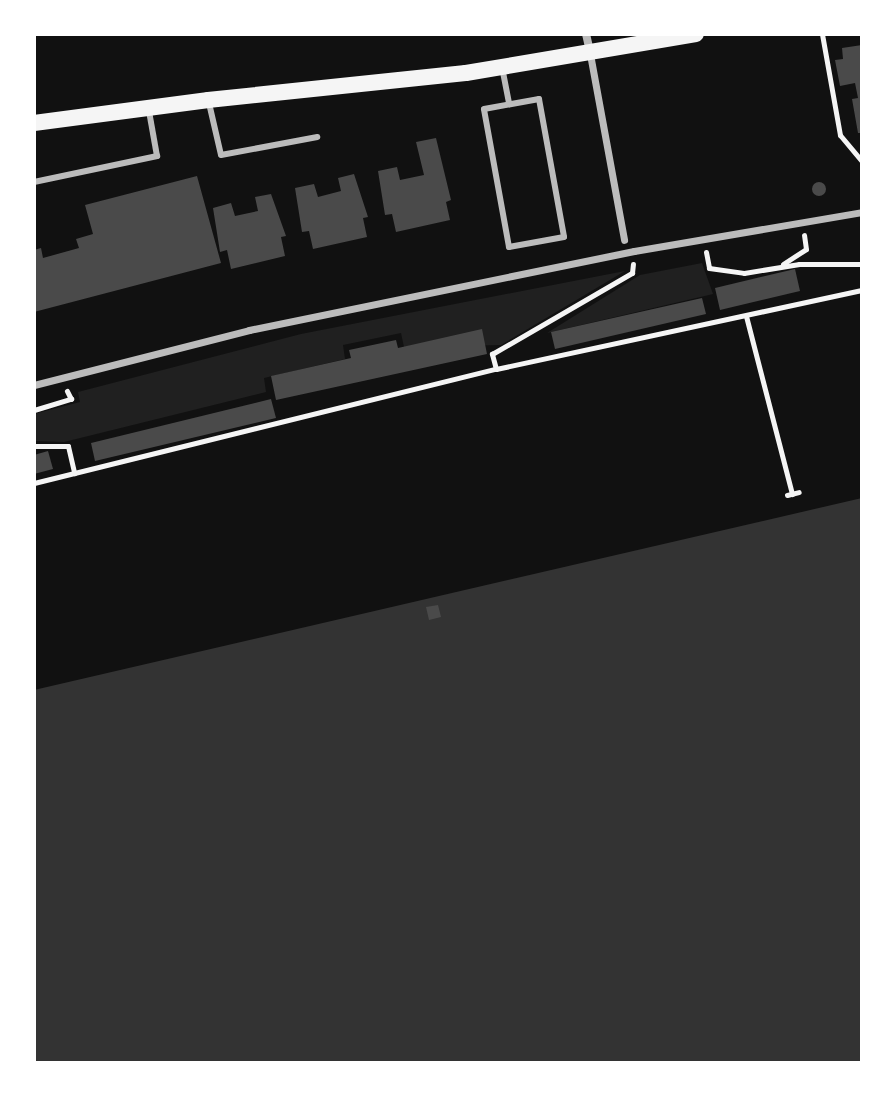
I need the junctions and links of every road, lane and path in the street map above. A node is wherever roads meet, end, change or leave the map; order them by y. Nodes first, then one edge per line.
1 (586, 34) edge
2 (696, 34) edge
3 (822, 34) edge
4 (590, 53) junction
5 (502, 67) junction
6 (208, 100) junction
7 (509, 104) junction
8 (149, 108) junction
9 (34, 123) edge
10 (317, 137) dead end
11 (862, 161) edge
12 (34, 182) edge
13 (862, 212) edge
14 (802, 222) junction
15 (703, 239) junction
16 (624, 240) dead end
17 (862, 264) edge
18 (780, 266) junction
19 (632, 273) dead end
20 (862, 290) edge
21 (746, 316) junction
22 (496, 369) junction
23 (34, 385) edge
24 (34, 446) edge
25 (74, 473) junction
26 (34, 483) edge
27 (793, 494) dead end

1 - 4 street
2 - 4 main road
3 - 11 path
4 - 5 main road
4 - 16 street
5 - 6 main road
5 - 7 lane
6 - 8 main road
6 - 10 lane
7 - 7 lane
8 - 9 main road
8 - 12 lane
13 - 14 street
14 - 15 street
14 - 18 path
15 - 18 path
15 - 23 street
17 - 18 path
19 - 22 path
20 - 21 path
21 - 22 path
21 - 27 path
22 - 25 path
24 - 25 path
25 - 26 path

